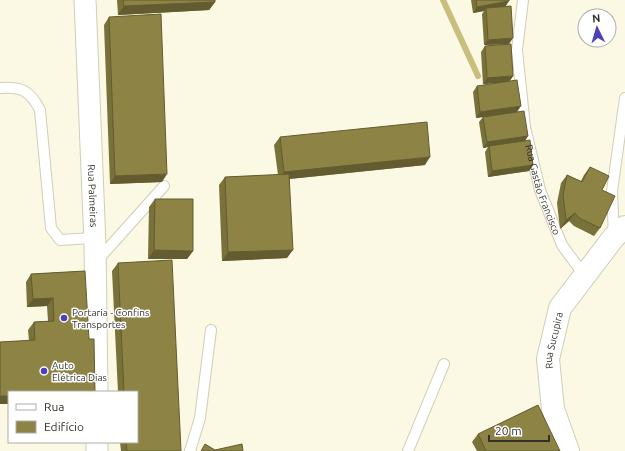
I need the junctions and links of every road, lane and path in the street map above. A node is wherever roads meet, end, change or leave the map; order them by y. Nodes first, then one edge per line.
1 (85, 0) edge
2 (523, 0) edge
3 (0, 88) edge
4 (625, 98) edge
5 (164, 186) edge
6 (620, 232) edge
7 (94, 238) junction
8 (95, 264) junction
9 (584, 275) junction
10 (211, 330) dead end
11 (444, 364) dead end
12 (97, 391) edge
13 (190, 451) edge
14 (408, 451) edge
15 (568, 451) edge

1 - 7 street, Rua Palmeiras
2 - 9 lane, Rua Gastão Francisco
3 - 7 lane
4 - 6 lane
5 - 8 lane
6 - 9 street, Rua Sucupira
7 - 8 street, Rua Palmeiras
8 - 12 street, Rua Palmeiras
9 - 15 street, Rua Sucupira
10 - 13 lane
11 - 14 lane

